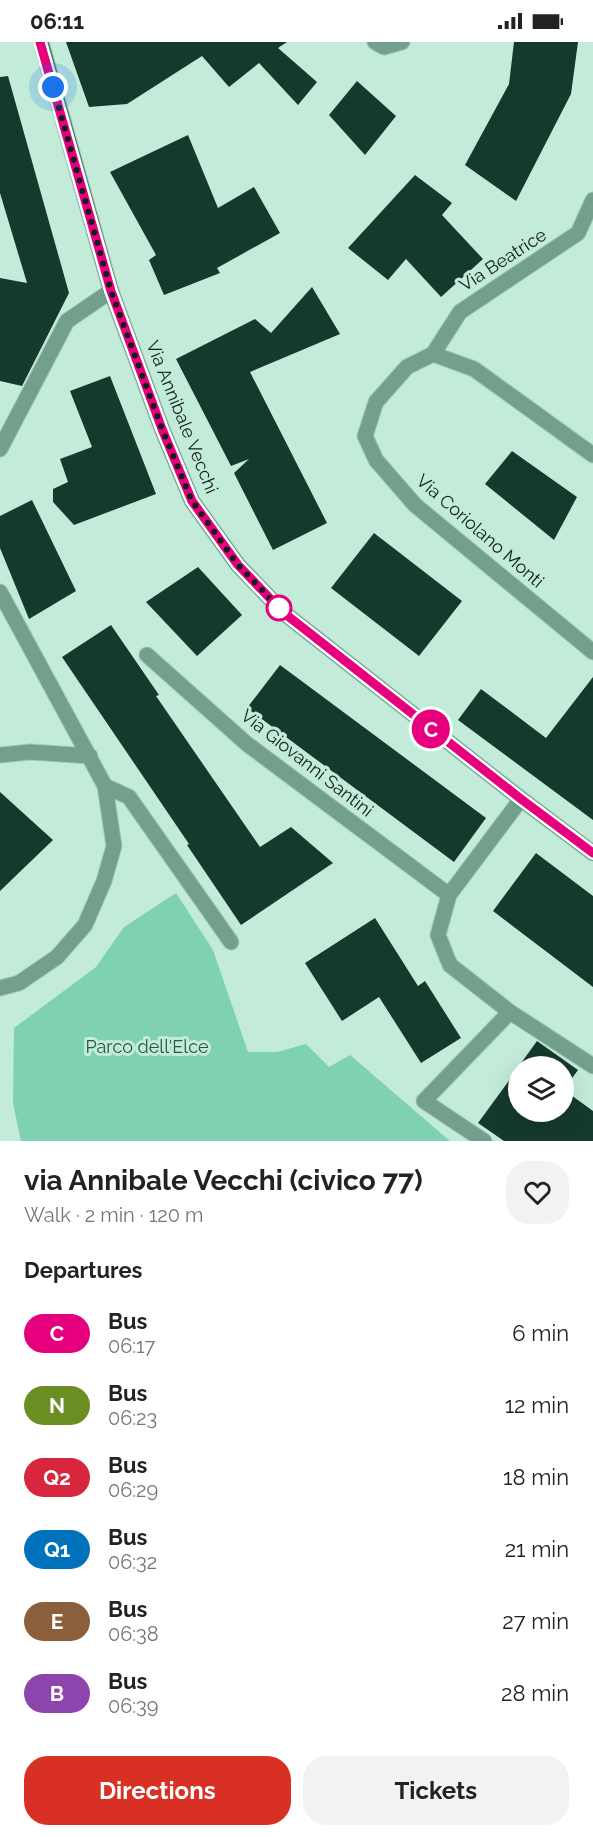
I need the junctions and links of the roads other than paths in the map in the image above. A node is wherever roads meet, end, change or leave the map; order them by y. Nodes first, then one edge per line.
1 (40, 42) edge
2 (375, 42) edge
3 (402, 42) edge
4 (593, 200) edge
5 (111, 291) junction
6 (433, 354) junction
7 (0, 449) edge
8 (593, 455) edge
9 (0, 592) edge
10 (593, 652) edge
11 (147, 655) dead end
12 (0, 755) edge
13 (90, 756) junction
14 (105, 786) junction
15 (521, 799) junction
16 (593, 853) edge
17 (449, 895) junction
18 (231, 942) dead end
19 (0, 988) edge
20 (510, 1012) junction
21 (593, 1066) edge
22 (484, 1141) edge

1 - 5 street, Via Annibale Vecchi
2 - 3 street
4 - 6 street, Via Beatrice
5 - 7 street
5 - 15 street, Via Annibale Vecchi
6 - 8 street
6 - 10 street, Via Coriolano Monti
9 - 13 street
11 - 17 street, Via Giovanni Santini
12 - 13 street
13 - 14 street
14 - 18 street
14 - 19 street
15 - 16 street, Via Annibale Vecchi
15 - 17 street
17 - 20 street
20 - 21 street
20 - 22 street

